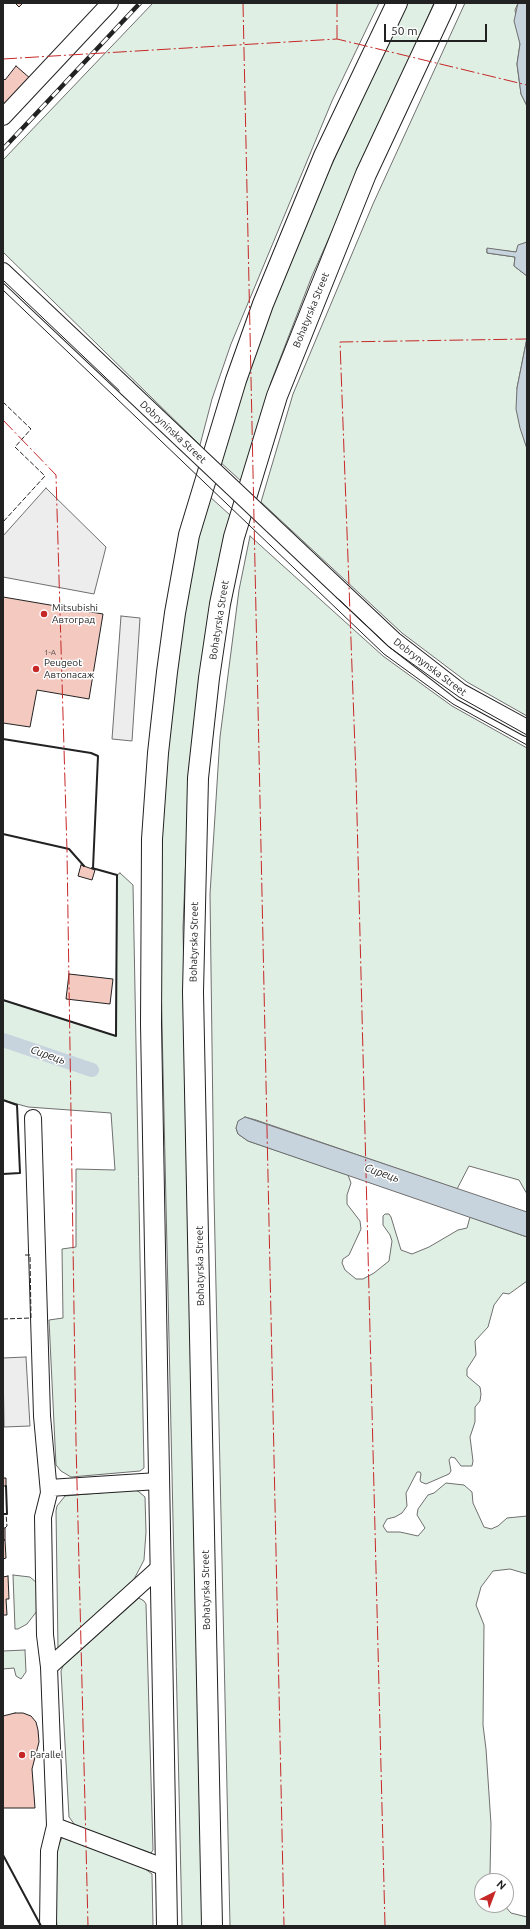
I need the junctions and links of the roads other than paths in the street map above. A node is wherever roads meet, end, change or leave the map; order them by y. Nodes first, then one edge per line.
1 (110, 3) edge
2 (397, 3) edge
3 (446, 3) edge
4 (3, 117) edge
5 (3, 271) edge
6 (343, 592) joint
7 (527, 728) edge
8 (33, 1118) dead end
9 (158, 1481) junction
10 (49, 1488) junction
11 (159, 1568) junction
12 (49, 1667) junction
13 (55, 1826) junction
14 (166, 1868) junction
15 (48, 1926) edge
16 (167, 1926) edge
17 (212, 1926) edge

1 - 4 street
2 - 9 main road
3 - 17 main road, Bohatyrska Street
5 - 6 street, Dobryninska Street, bridge
6 - 7 street, Dobrynynska Street
8 - 10 street
9 - 10 street
9 - 11 main road
10 - 12 street
11 - 12 street
11 - 14 main road
12 - 13 street
13 - 14 street
13 - 15 street
14 - 16 main road

